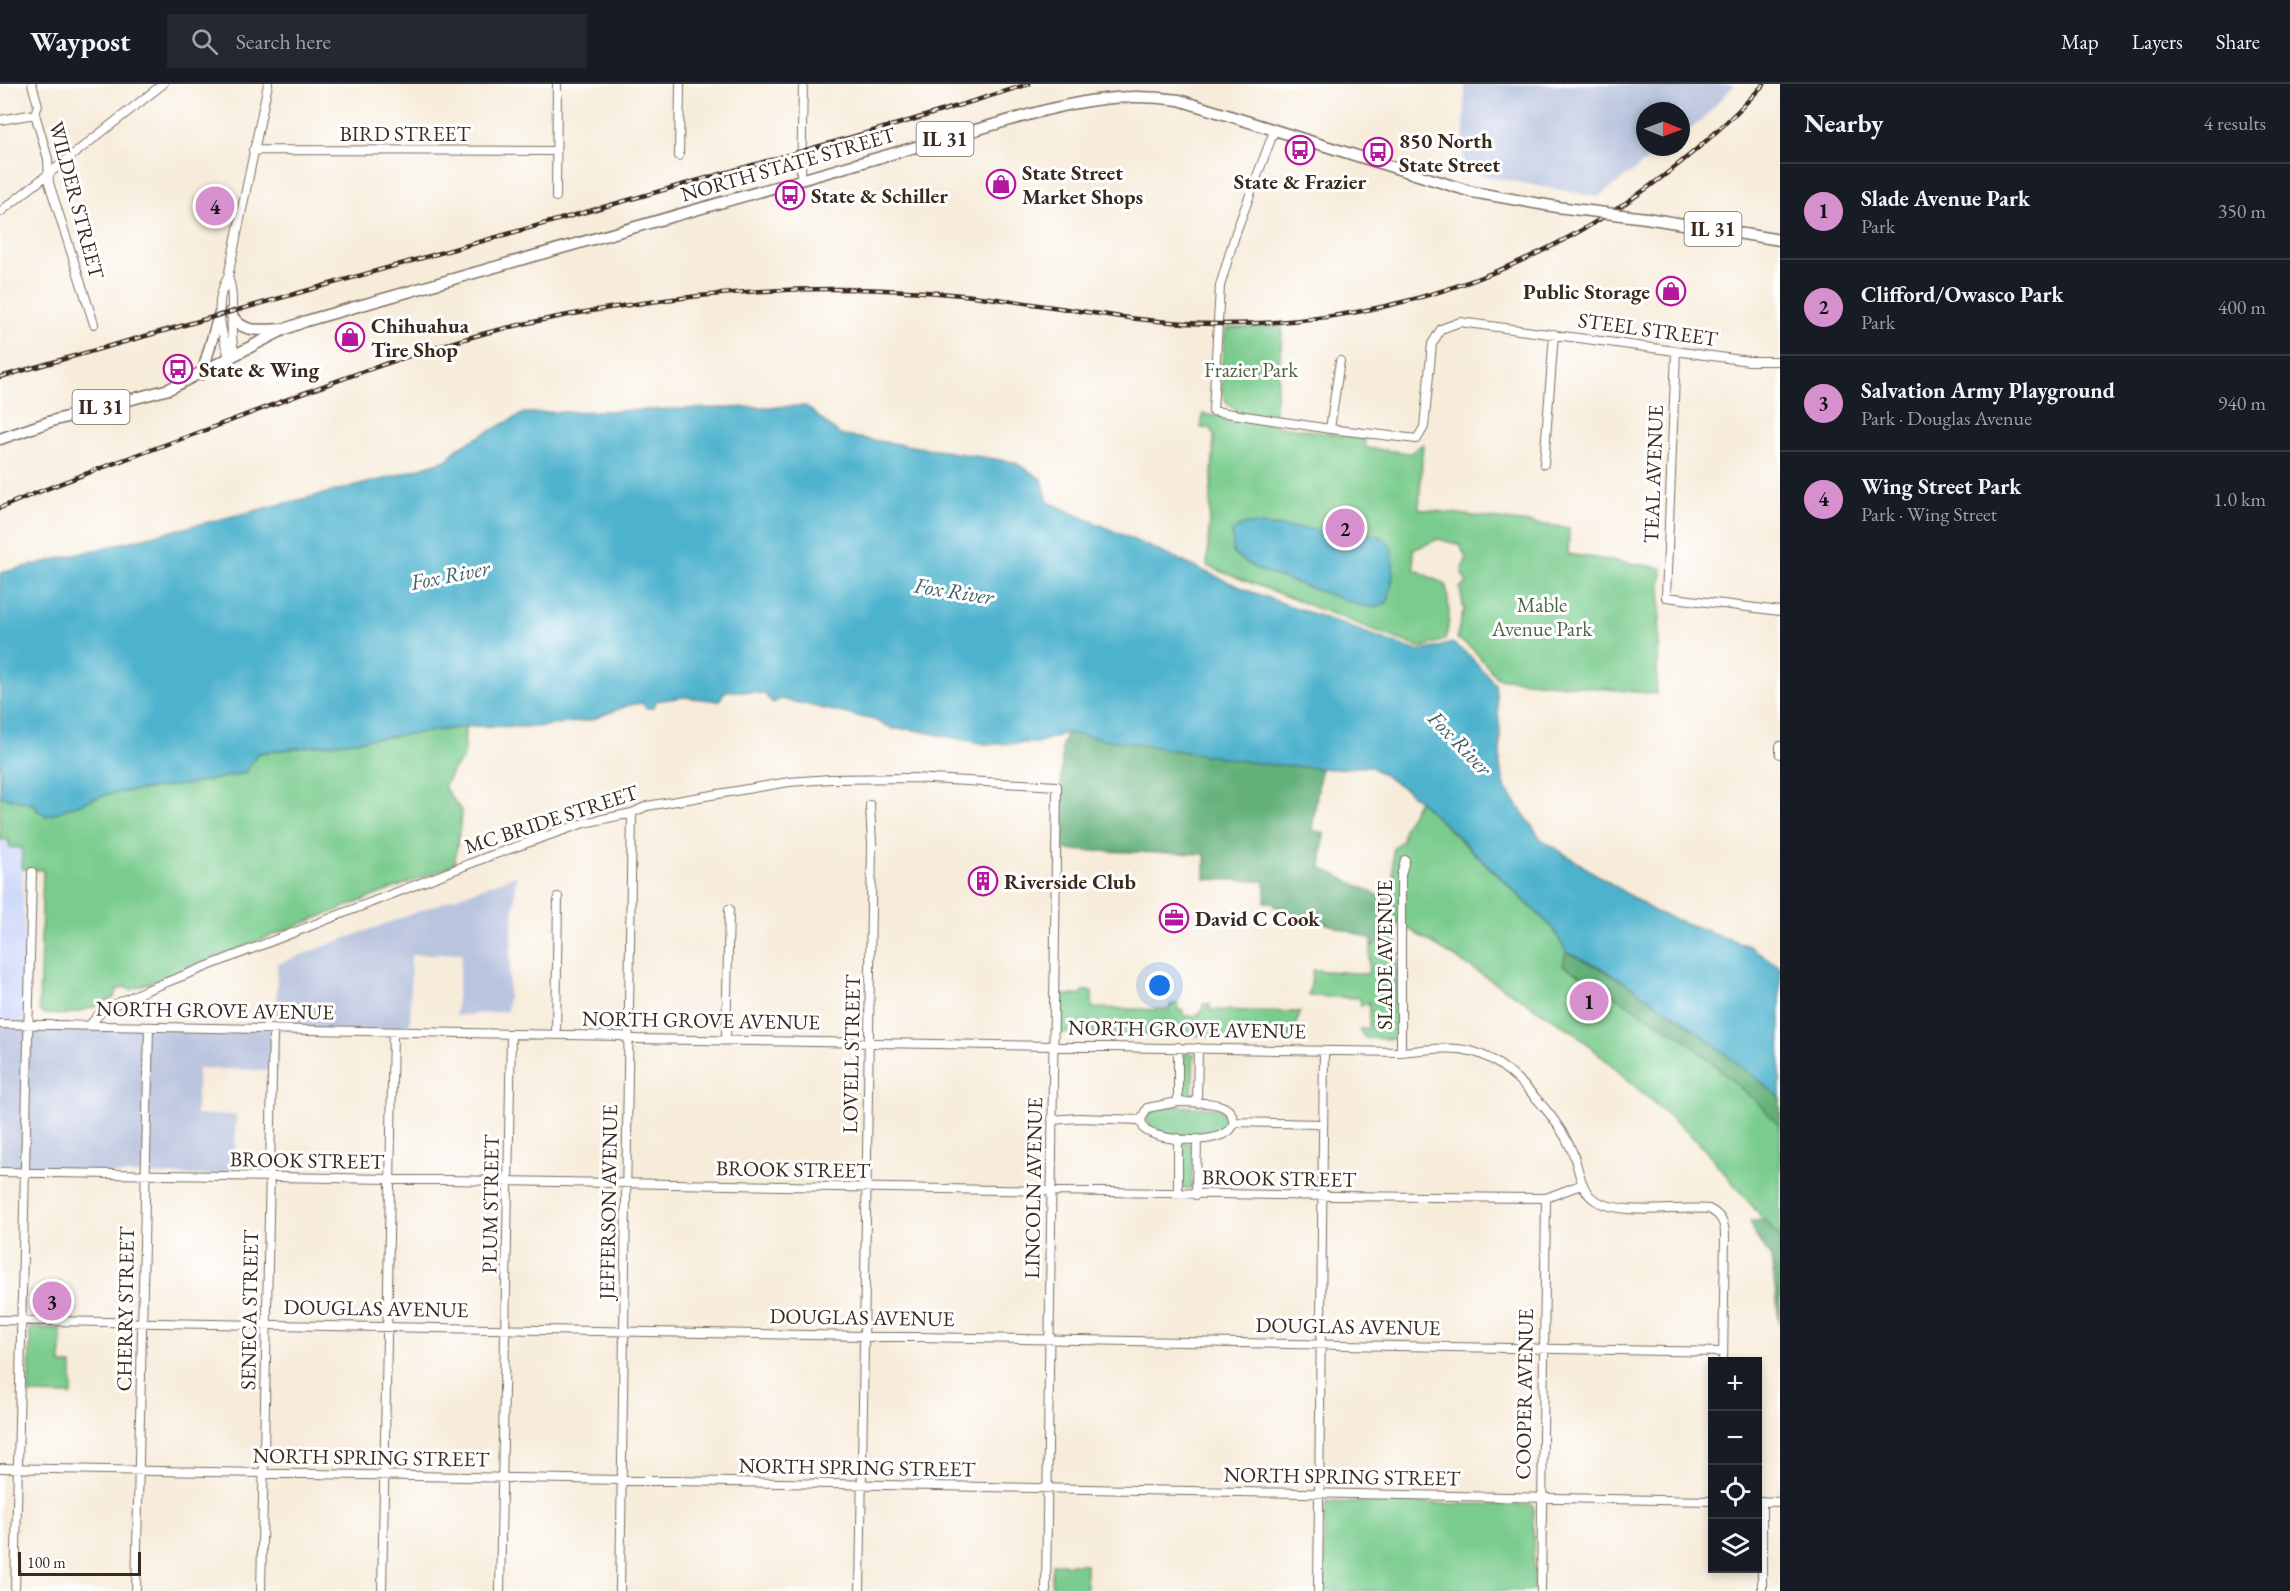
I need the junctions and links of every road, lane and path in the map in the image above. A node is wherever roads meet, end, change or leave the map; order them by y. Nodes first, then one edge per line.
1 (32, 84) edge
2 (163, 84) edge
3 (267, 84) edge
4 (557, 84) edge
5 (680, 84) edge
6 (803, 84) edge
7 (35, 114) junction
8 (0, 120) edge
9 (1274, 131) junction
10 (254, 150) junction
11 (556, 151) junction
12 (679, 156) dead end
13 (47, 174) junction
14 (801, 180) junction
15 (556, 197) dead end
16 (0, 212) edge
17 (1780, 240) edge
18 (224, 314) junction
19 (94, 324) dead end
20 (285, 329) junction
21 (1554, 334) junction
22 (1676, 351) junction
23 (232, 355) junction
24 (1340, 361) dead end
25 (1780, 361) edge
26 (202, 374) junction
27 (1330, 429) junction
28 (0, 439) edge
29 (1544, 464) dead end
30 (1780, 610) edge
31 (1780, 746) edge
32 (1780, 754) edge
33 (1057, 786) joint
34 (870, 805) dead end
35 (632, 813) junction
36 (1405, 860) dead end
37 (32, 872) dead end
38 (558, 897) dead end
39 (729, 909) dead end
40 (0, 1024) edge
41 (28, 1025) junction
42 (89, 1026) junction
43 (149, 1027) junction
44 (273, 1029) junction
45 (393, 1032) junction
46 (511, 1034) junction
47 (556, 1035) junction
48 (628, 1038) junction
49 (726, 1040) junction
50 (869, 1042) junction
51 (1054, 1045) junction
52 (1178, 1047) junction
53 (1198, 1048) junction
54 (1324, 1050) junction
55 (1401, 1052) junction
56 (1178, 1102) junction
57 (1197, 1103) junction
58 (1052, 1120) junction
59 (1141, 1120) junction
60 (1234, 1122) junction
61 (1323, 1124) junction
62 (1178, 1138) junction
63 (1197, 1139) junction
64 (0, 1172) edge
65 (24, 1172) junction
66 (145, 1175) junction
67 (270, 1177) junction
68 (392, 1179) junction
69 (509, 1181) junction
70 (626, 1183) junction
71 (1583, 1184) junction
72 (866, 1188) junction
73 (1051, 1192) junction
74 (1178, 1194) junction
75 (1196, 1195) junction
76 (1321, 1196) junction
77 (1546, 1198) junction
78 (0, 1320) edge
79 (20, 1320) junction
80 (142, 1322) junction
81 (267, 1324) junction
82 (388, 1327) junction
83 (505, 1329) junction
84 (624, 1331) junction
85 (864, 1335) junction
86 (1048, 1338) junction
87 (1319, 1344) junction
88 (1542, 1348) junction
89 (1724, 1352) junction
90 (1724, 1357) edge
91 (0, 1468) edge
92 (18, 1468) junction
93 (139, 1471) junction
94 (264, 1473) junction
95 (384, 1476) junction
96 (503, 1477) junction
97 (622, 1479) junction
98 (862, 1485) junction
99 (1046, 1489) junction
100 (1318, 1493) junction
101 (1541, 1497) junction
102 (1708, 1501) edge
103 (1762, 1501) edge
104 (1780, 1502) edge
105 (1760, 1519) edge
106 (15, 1591) edge
107 (136, 1591) edge
108 (261, 1591) edge
109 (382, 1591) edge
110 (500, 1591) edge
111 (620, 1591) edge
112 (860, 1591) edge
113 (1046, 1591) edge
114 (1318, 1591) edge
115 (1540, 1591) edge
116 (1762, 1591) edge

1 - 7 street, WILDER STREET
2 - 13 street
3 - 10 street
4 - 11 street
5 - 12 street
6 - 14 street
7 - 8 street
7 - 13 street, WILDER STREET
9 - 14 main road, NORTH STATE STREET / IL 31
9 - 17 main road, NORTH STATE STREET / IL 31, bridge
9 - 27 street
10 - 11 street, BIRD STREET
10 - 18 street
11 - 15 street
13 - 16 street
13 - 19 street, WILDER STREET
14 - 20 main road, NORTH STATE STREET / IL 31
18 - 20 main road
18 - 23 street
18 - 26 main road
20 - 23 main road, NORTH STATE STREET / IL 31
21 - 22 street, STEEL STREET
21 - 27 street, STEEL STREET
21 - 29 street
22 - 25 street, STEEL STREET
22 - 30 street, TEAL AVENUE
23 - 26 main road, NORTH STATE STREET / IL 31
24 - 27 street
26 - 28 main road, NORTH STATE STREET / IL 31
31 - 32 street
33 - 35 street, MC BRIDE STREET
33 - 51 street, LINCOLN AVENUE
34 - 50 street, LOVELL STREET
35 - 42 street, MC BRIDE STREET
35 - 48 street, JEFFERSON AVENUE
36 - 55 street, SLADE AVENUE
37 - 41 street
38 - 47 street
39 - 49 street
40 - 41 street, NORTH GROVE AVENUE
41 - 42 street, NORTH GROVE AVENUE
41 - 65 street
42 - 43 street, NORTH GROVE AVENUE
43 - 44 street, NORTH GROVE AVENUE
43 - 66 street, CHERRY STREET
44 - 45 street, NORTH GROVE AVENUE
44 - 67 street, SENECA STREET
45 - 46 street, NORTH GROVE AVENUE
45 - 68 street
46 - 47 street, NORTH GROVE AVENUE
46 - 69 street, PLUM STREET
47 - 48 street, NORTH GROVE AVENUE
48 - 49 street, NORTH GROVE AVENUE
48 - 70 street, JEFFERSON AVENUE
49 - 50 street, NORTH GROVE AVENUE
50 - 51 street, NORTH GROVE AVENUE
50 - 72 street, LOVELL STREET
51 - 52 street, NORTH GROVE AVENUE
51 - 58 street, LINCOLN AVENUE
52 - 53 street, NORTH GROVE AVENUE
52 - 56 street
53 - 54 street, NORTH GROVE AVENUE
53 - 57 street
54 - 55 street, NORTH GROVE AVENUE
54 - 61 street
55 - 71 street, NORTH GROVE AVENUE
56 - 57 street
56 - 59 street
57 - 60 street
58 - 59 street
58 - 73 street, LINCOLN AVENUE
59 - 62 street
60 - 61 street
60 - 63 street
61 - 76 street
62 - 63 street
62 - 74 street
63 - 75 street
64 - 65 street, BROOK STREET
65 - 66 street, BROOK STREET
65 - 79 street
66 - 67 street, BROOK STREET
66 - 80 street, CHERRY STREET
67 - 68 street, BROOK STREET
67 - 81 street, SENECA STREET
68 - 69 street, BROOK STREET
68 - 82 street
69 - 70 street, BROOK STREET
69 - 83 street, PLUM STREET
70 - 72 street, BROOK STREET
70 - 84 street, JEFFERSON AVENUE
71 - 77 street, BROOK STREET
71 - 89 street
72 - 73 street, BROOK STREET
72 - 85 street, LOVELL STREET
73 - 74 street, BROOK STREET
73 - 86 street, LINCOLN AVENUE
74 - 75 street, BROOK STREET
75 - 76 street, BROOK STREET
76 - 77 street, BROOK STREET
76 - 87 street
77 - 88 street, COOPER AVENUE
78 - 79 street, DOUGLAS AVENUE
79 - 80 street, DOUGLAS AVENUE
79 - 92 street
80 - 81 street, DOUGLAS AVENUE
80 - 93 street, CHERRY STREET
81 - 82 street, DOUGLAS AVENUE
81 - 94 street, SENECA STREET
82 - 83 street, DOUGLAS AVENUE
82 - 95 street
83 - 84 street, DOUGLAS AVENUE
83 - 96 street, PLUM STREET
84 - 85 street, DOUGLAS AVENUE
84 - 97 street, JEFFERSON AVENUE
85 - 86 street, DOUGLAS AVENUE
85 - 98 street, LOVELL STREET
86 - 87 street, DOUGLAS AVENUE
86 - 99 street, LINCOLN AVENUE
87 - 88 street, DOUGLAS AVENUE
87 - 100 street
88 - 89 street, DOUGLAS AVENUE
88 - 101 street, COOPER AVENUE
89 - 90 street
91 - 92 street, NORTH SPRING STREET
92 - 93 street, NORTH SPRING STREET
92 - 106 street
93 - 94 street, NORTH SPRING STREET
93 - 107 street, CHERRY STREET
94 - 95 street, NORTH SPRING STREET
94 - 108 street, SENECA STREET
95 - 96 street, NORTH SPRING STREET
95 - 109 street
96 - 97 street, NORTH SPRING STREET
96 - 110 street, PLUM STREET
97 - 98 street, NORTH SPRING STREET
97 - 111 street, JEFFERSON AVENUE
98 - 99 street, NORTH SPRING STREET
98 - 112 street, LOVELL STREET
99 - 100 street, NORTH SPRING STREET
99 - 113 street, LINCOLN AVENUE
100 - 101 street, NORTH SPRING STREET
100 - 114 street
101 - 102 street, NORTH SPRING STREET
101 - 115 street, COOPER AVENUE
103 - 104 street
105 - 116 street

